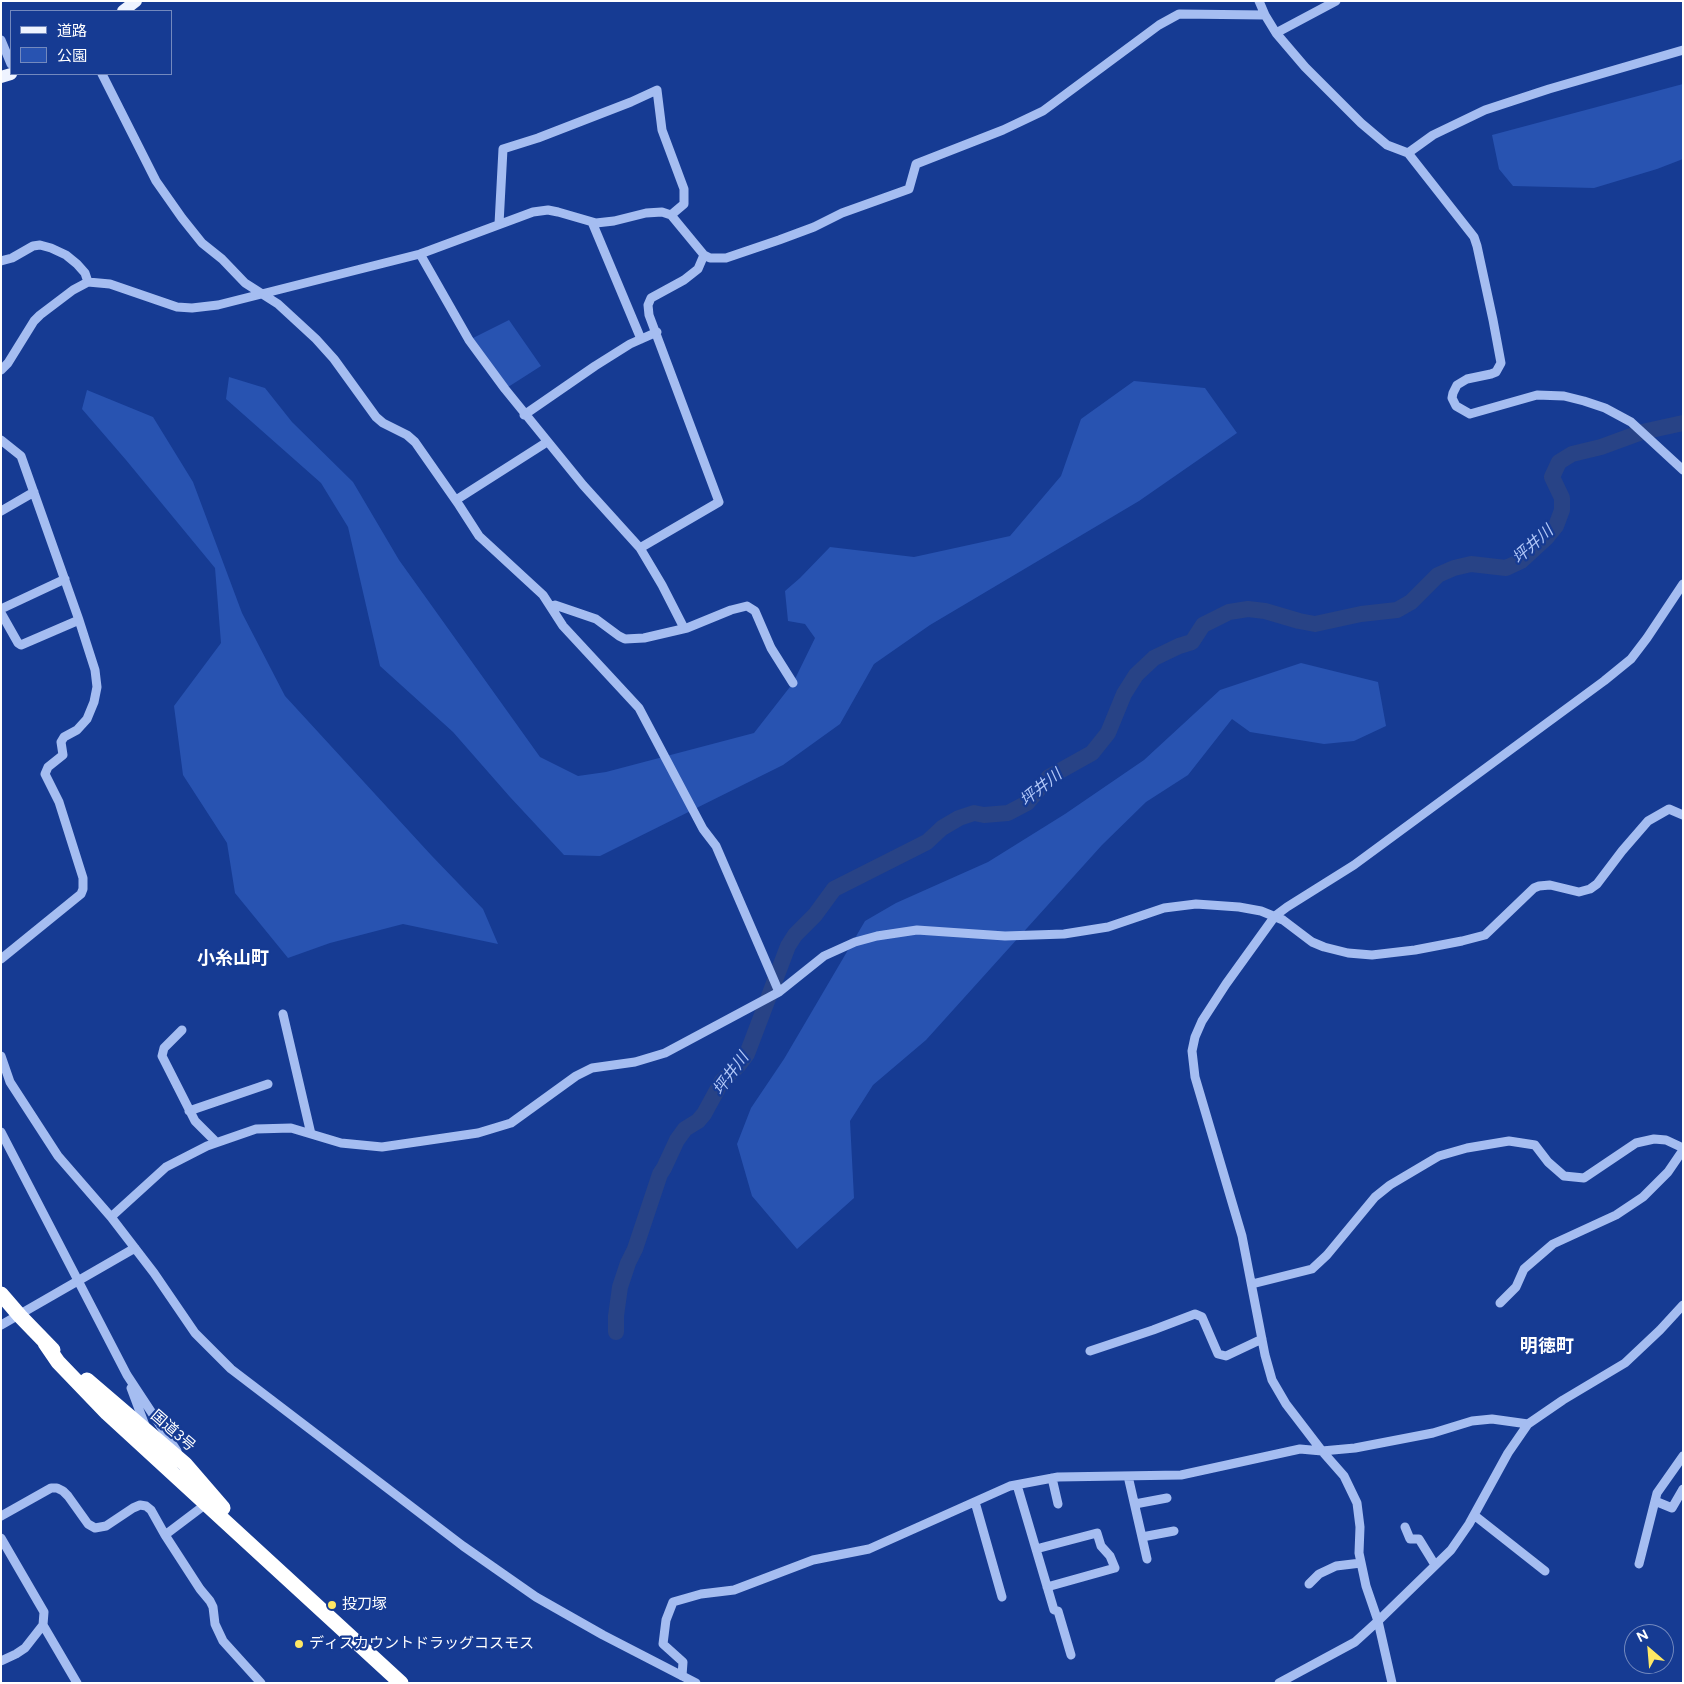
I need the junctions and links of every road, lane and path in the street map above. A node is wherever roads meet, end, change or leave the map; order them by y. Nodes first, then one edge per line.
1 (136, 1) edge
2 (1259, 1) edge
3 (1336, 1) edge
4 (124, 10) edge
5 (1265, 15) junction
6 (1276, 32) junction
7 (1, 40) edge
8 (1683, 50) edge
9 (10, 62) edge
10 (103, 75) edge
11 (1408, 154) junction
12 (671, 216) junction
13 (592, 222) junction
14 (499, 224) junction
15 (420, 254) junction
16 (704, 255) junction
17 (1, 261) edge
18 (88, 282) junction
19 (262, 294) junction
20 (657, 332) junction
21 (641, 339) junction
22 (1, 370) edge
23 (524, 415) junction
24 (1, 440) edge
25 (547, 442) junction
26 (1683, 470) edge
27 (34, 492) junction
28 (456, 500) junction
29 (1, 511) edge
30 (640, 548) junction
31 (65, 578) junction
32 (1683, 584) edge
33 (551, 606) junction
34 (1, 611) edge
35 (79, 620) junction
36 (684, 628) junction
37 (793, 684) dead end
38 (1683, 815) edge
39 (1275, 916) junction
40 (1, 959) edge
41 (779, 992) junction
42 (283, 1014) dead end
43 (182, 1030) dead end
44 (1, 1056) edge
45 (268, 1084) dead end
46 (189, 1111) junction
47 (1, 1132) edge
48 (311, 1134) junction
49 (216, 1142) junction
50 (1683, 1149) edge
51 (110, 1217) junction
52 (135, 1248) junction
53 (77, 1280) junction
54 (1252, 1284) junction
55 (1, 1294) edge
56 (1500, 1302) dead end
57 (1683, 1305) edge
58 (20, 1316) junction
59 (1, 1326) edge
60 (1262, 1339) junction
61 (45, 1343) junction
62 (1090, 1351) dead end
63 (127, 1375) junction
64 (1528, 1424) junction
65 (148, 1432) junction
66 (1322, 1451) junction
67 (1683, 1456) edge
68 (162, 1462) junction
69 (185, 1464) junction
70 (1128, 1476) junction
71 (1052, 1478) junction
72 (1016, 1485) junction
73 (1683, 1489) edge
74 (1167, 1498) dead end
75 (1655, 1501) junction
76 (975, 1502) junction
77 (206, 1504) junction
78 (1058, 1504) dead end
79 (1135, 1504) junction
80 (1474, 1514) junction
81 (1, 1516) edge
82 (1405, 1527) dead end
83 (1174, 1531) dead end
84 (165, 1535) junction
85 (1142, 1537) junction
86 (1, 1538) edge
87 (1036, 1549) junction
88 (267, 1558) junction
89 (1148, 1559) dead end
90 (1361, 1564) junction
91 (1639, 1564) dead end
92 (1435, 1565) junction
93 (1546, 1571) dead end
94 (1309, 1584) dead end
95 (1047, 1588) junction
96 (1002, 1597) dead end
97 (1378, 1621) junction
98 (43, 1625) junction
99 (1071, 1655) dead end
100 (1, 1660) edge
101 (682, 1676) junction
102 (694, 1682) edge
103 (76, 1683) edge
104 (261, 1683) edge
105 (401, 1683) edge
106 (1279, 1683) edge
107 (1392, 1683) edge

1 - 4 main road
2 - 5 street
3 - 6 street
5 - 6 street
5 - 16 street
6 - 11 street
7 - 9 street
8 - 11 street
10 - 19 street
11 - 26 street
12 - 13 street
12 - 14 street
12 - 16 street
13 - 14 street
13 - 21 street
14 - 15 street
15 - 19 street
15 - 23 street
16 - 20 street
17 - 18 street
18 - 19 street
18 - 22 street
19 - 28 street
20 - 21 street
20 - 30 street
21 - 23 street
23 - 25 street
24 - 27 street
25 - 28 street
25 - 30 street
27 - 29 street
27 - 31 street
28 - 33 street
30 - 36 street
31 - 34 street
31 - 35 street
32 - 39 street
33 - 36 street
33 - 41 street
34 - 35 street
35 - 40 street
36 - 37 street
38 - 39 street
39 - 41 street
39 - 54 street
41 - 48 street
42 - 48 street
43 - 46 street
44 - 51 street
45 - 46 street
46 - 49 street
47 - 53 street
48 - 49 street
49 - 51 street
50 - 54 street
50 - 56 street
51 - 52 street
52 - 53 street
52 - 101 street
53 - 58 street
53 - 63 street
54 - 60 street
55 - 58 highway, 国道3号
57 - 64 street
58 - 59 street
58 - 61 highway, 国道3号
60 - 62 street
60 - 66 street
61 - 65 highway, 国道3号
61 - 68 highway, 国道3号
63 - 65 street
63 - 69 street
64 - 66 street
64 - 80 street
65 - 68 street
65 - 69 highway, 国道3号
66 - 70 street
66 - 90 street
67 - 75 street
68 - 77 highway, 国道3号
69 - 88 highway, 国道3号
70 - 71 street
70 - 79 street
71 - 72 street
71 - 78 street
72 - 76 street
72 - 87 street
73 - 75 street
74 - 79 street
75 - 91 street
76 - 96 street
76 - 101 street
77 - 84 street
77 - 88 highway, 国道3号
79 - 85 street
80 - 92 street
80 - 93 street
81 - 84 street
82 - 92 street
83 - 85 street
84 - 104 street
85 - 89 street
86 - 98 street
87 - 95 street
87 - 95 street
88 - 105 highway, 国道3号
90 - 94 street
90 - 97 street
92 - 97 street
95 - 99 street
97 - 106 street
97 - 107 street
98 - 100 street
98 - 103 street
101 - 102 street

